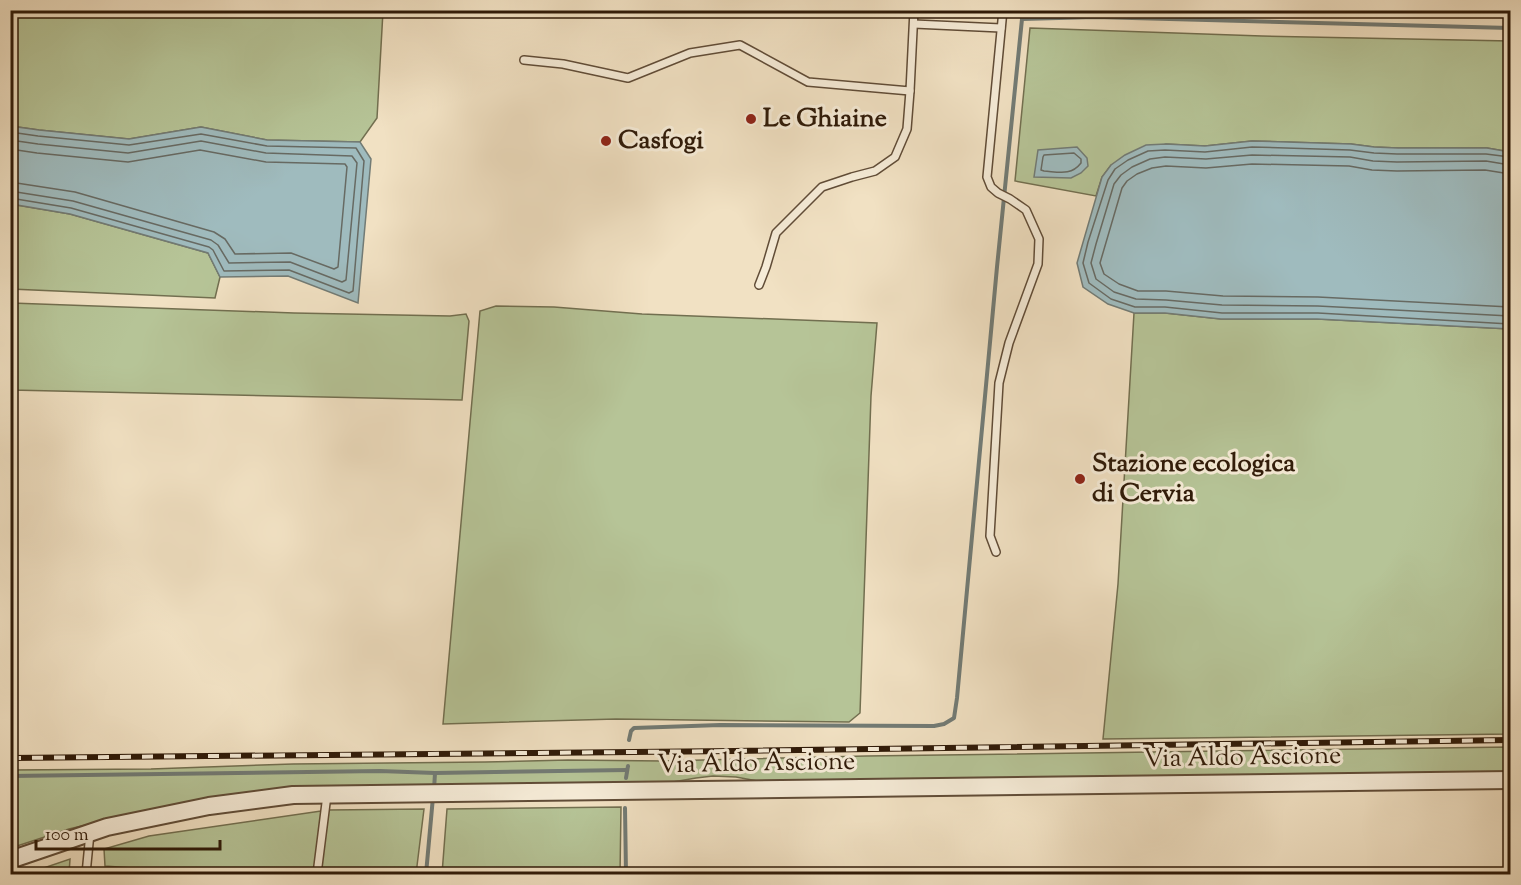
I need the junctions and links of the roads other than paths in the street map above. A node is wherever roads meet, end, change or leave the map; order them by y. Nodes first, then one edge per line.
1 (914, 10) edge
2 (1003, 10) edge
3 (914, 24) junction
4 (1001, 28) junction
5 (524, 60) dead end
6 (910, 91) junction
7 (759, 285) dead end
8 (996, 552) dead end
9 (1510, 780) edge
10 (327, 795) junction
11 (90, 833) junction
12 (10, 860) edge
13 (86, 874) edge
14 (316, 874) edge

1 - 3 lane
2 - 4 lane
3 - 4 lane
3 - 6 lane
4 - 8 lane
5 - 6 lane
6 - 7 lane
9 - 10 street, Via Aldo Ascione
10 - 11 street, Via Aldo Ascione
10 - 14 lane
11 - 12 street, Via Aldo Ascione
11 - 13 lane

